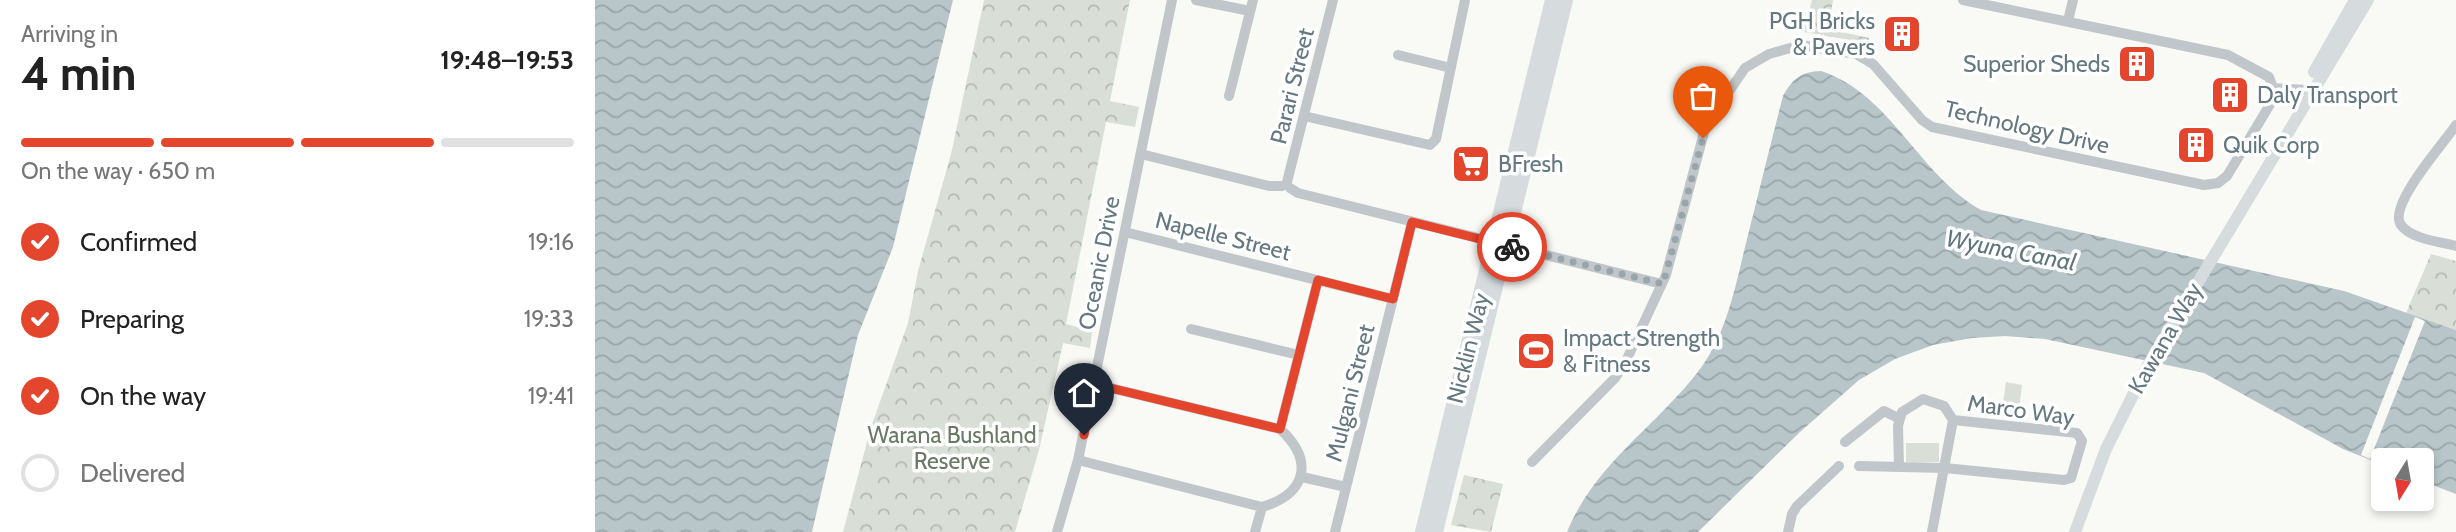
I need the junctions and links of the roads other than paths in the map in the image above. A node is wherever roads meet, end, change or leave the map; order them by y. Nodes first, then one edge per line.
1 (1172, 0) edge
2 (1196, 0) edge
3 (1333, 0) edge
4 (1465, 0) edge
5 (1552, 0) edge
6 (1566, 0) edge
7 (1963, 0) edge
8 (2073, 0) edge
9 (2355, 0) edge
10 (2368, 0) edge
11 (1252, 5) edge
12 (2068, 21) junction
13 (1398, 55) dead end
14 (1451, 68) junction
15 (2273, 88) junction
16 (2305, 90) junction
17 (1229, 96) dead end
18 (1304, 116) junction
19 (2456, 125) edge
20 (1141, 154) junction
21 (2274, 154) junction
22 (1286, 185) junction
23 (1412, 222) junction
24 (1125, 232) junction
25 (1501, 244) junction
26 (2456, 246) edge
27 (1318, 280) junction
28 (1663, 284) junction
29 (1393, 299) junction
30 (1191, 328) dead end
31 (1299, 355) junction
32 (1094, 384) junction
33 (1900, 419) junction
34 (1953, 420) junction
35 (1280, 429) junction
36 (1845, 442) dead end
37 (1079, 460) junction
38 (1532, 463) dead end
39 (1839, 466) dead end
40 (1859, 466) dead end
41 (1899, 467) junction
42 (1945, 468) junction
43 (1302, 477) junction
44 (1346, 487) junction
45 (1262, 507) junction
46 (1057, 532) edge
47 (1255, 532) edge
48 (1335, 532) edge
49 (1422, 532) edge
50 (1436, 532) edge
51 (1788, 532) edge
52 (1932, 532) edge
53 (2075, 532) edge

1 - 20 street, Oceanic Drive
2 - 11 street
3 - 18 street, Parari Street
4 - 14 street
5 - 25 highway, Nicklin Way
6 - 25 highway, Nicklin Way
7 - 12 street
8 - 12 street
9 - 16 main road, Kawana Way
10 - 21 main road, Kawana Way
11 - 17 street
12 - 15 street
13 - 14 street
14 - 18 street
15 - 16 street
15 - 28 street, Technology Drive
16 - 21 main road, Kawana Way
18 - 22 street, Parari Street
19 - 26 street
20 - 22 street
20 - 24 street, Oceanic Drive
21 - 53 main road, Kawana Way
22 - 23 street
23 - 25 street
23 - 29 street, Mulgani Street
24 - 27 street, Napelle Street
24 - 32 street, Oceanic Drive
25 - 28 street
25 - 49 highway, Nicklin Way
25 - 50 highway, Nicklin Way
27 - 29 street, Napelle Street
27 - 31 street
28 - 38 street, Technology Drive
29 - 44 street, Mulgani Street
30 - 31 street
31 - 35 street
32 - 35 street
32 - 37 street, Oceanic Drive
33 - 34 street, Marco Way
33 - 36 street
33 - 41 street
34 - 42 street, Marco Way
34 - 42 street, Marco Way
35 - 43 street
37 - 45 street
37 - 46 street, Oceanic Drive
39 - 51 street
40 - 41 street
41 - 42 street
42 - 52 street, Marco Way
43 - 44 street
43 - 45 street
44 - 48 street, Mulgani Street
45 - 47 street

